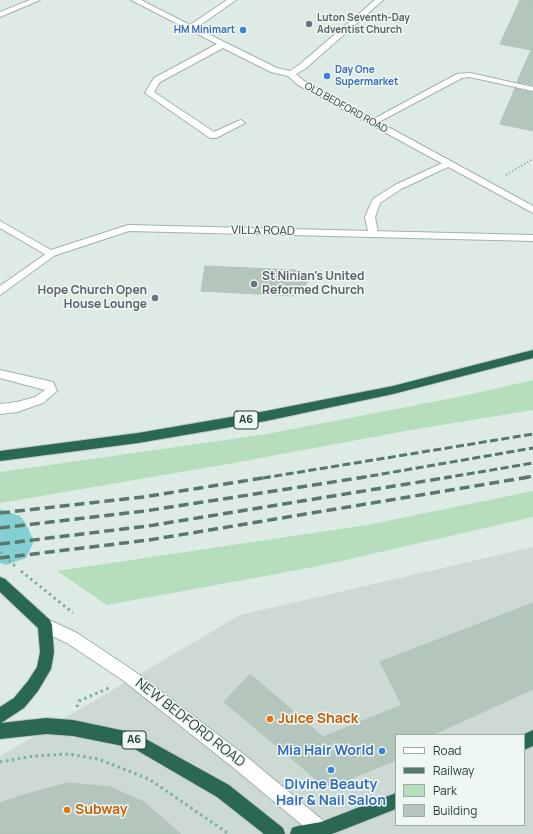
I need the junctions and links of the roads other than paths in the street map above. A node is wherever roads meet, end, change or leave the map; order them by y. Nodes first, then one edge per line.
1 (36, 0) edge
2 (135, 0) edge
3 (232, 0) edge
4 (379, 0) edge
5 (0, 15) edge
6 (191, 28) junction
7 (224, 44) junction
8 (291, 74) junction
9 (533, 89) edge
10 (372, 122) junction
11 (241, 123) dead end
12 (447, 164) junction
13 (533, 210) edge
14 (2, 226) edge
15 (373, 233) junction
16 (533, 238) edge
17 (50, 254) junction
18 (0, 290) edge
19 (533, 354) edge
20 (0, 374) edge
21 (0, 409) edge
22 (0, 456) edge
23 (0, 583) edge
24 (45, 625) junction
25 (0, 716) edge
26 (0, 731) edge
27 (395, 800) edge
28 (324, 832) edge
29 (277, 834) edge
30 (298, 834) edge

1 - 5 street
2 - 6 street, OLD BEDFORD ROAD
3 - 6 street
4 - 8 street
6 - 7 street, OLD BEDFORD ROAD
7 - 8 street, OLD BEDFORD ROAD
7 - 11 street
8 - 10 street, OLD BEDFORD ROAD
9 - 10 street
10 - 12 street, OLD BEDFORD ROAD
12 - 13 street, OLD BEDFORD ROAD
12 - 15 street
14 - 17 street
15 - 16 street, VILLA ROAD
15 - 17 street, VILLA ROAD
17 - 18 street, VILLA ROAD
19 - 22 highway, A6
20 - 21 street
23 - 24 highway
24 - 25 highway
24 - 28 street, NEW BEDFORD ROAD
26 - 29 highway, A6
27 - 28 highway
28 - 30 highway

